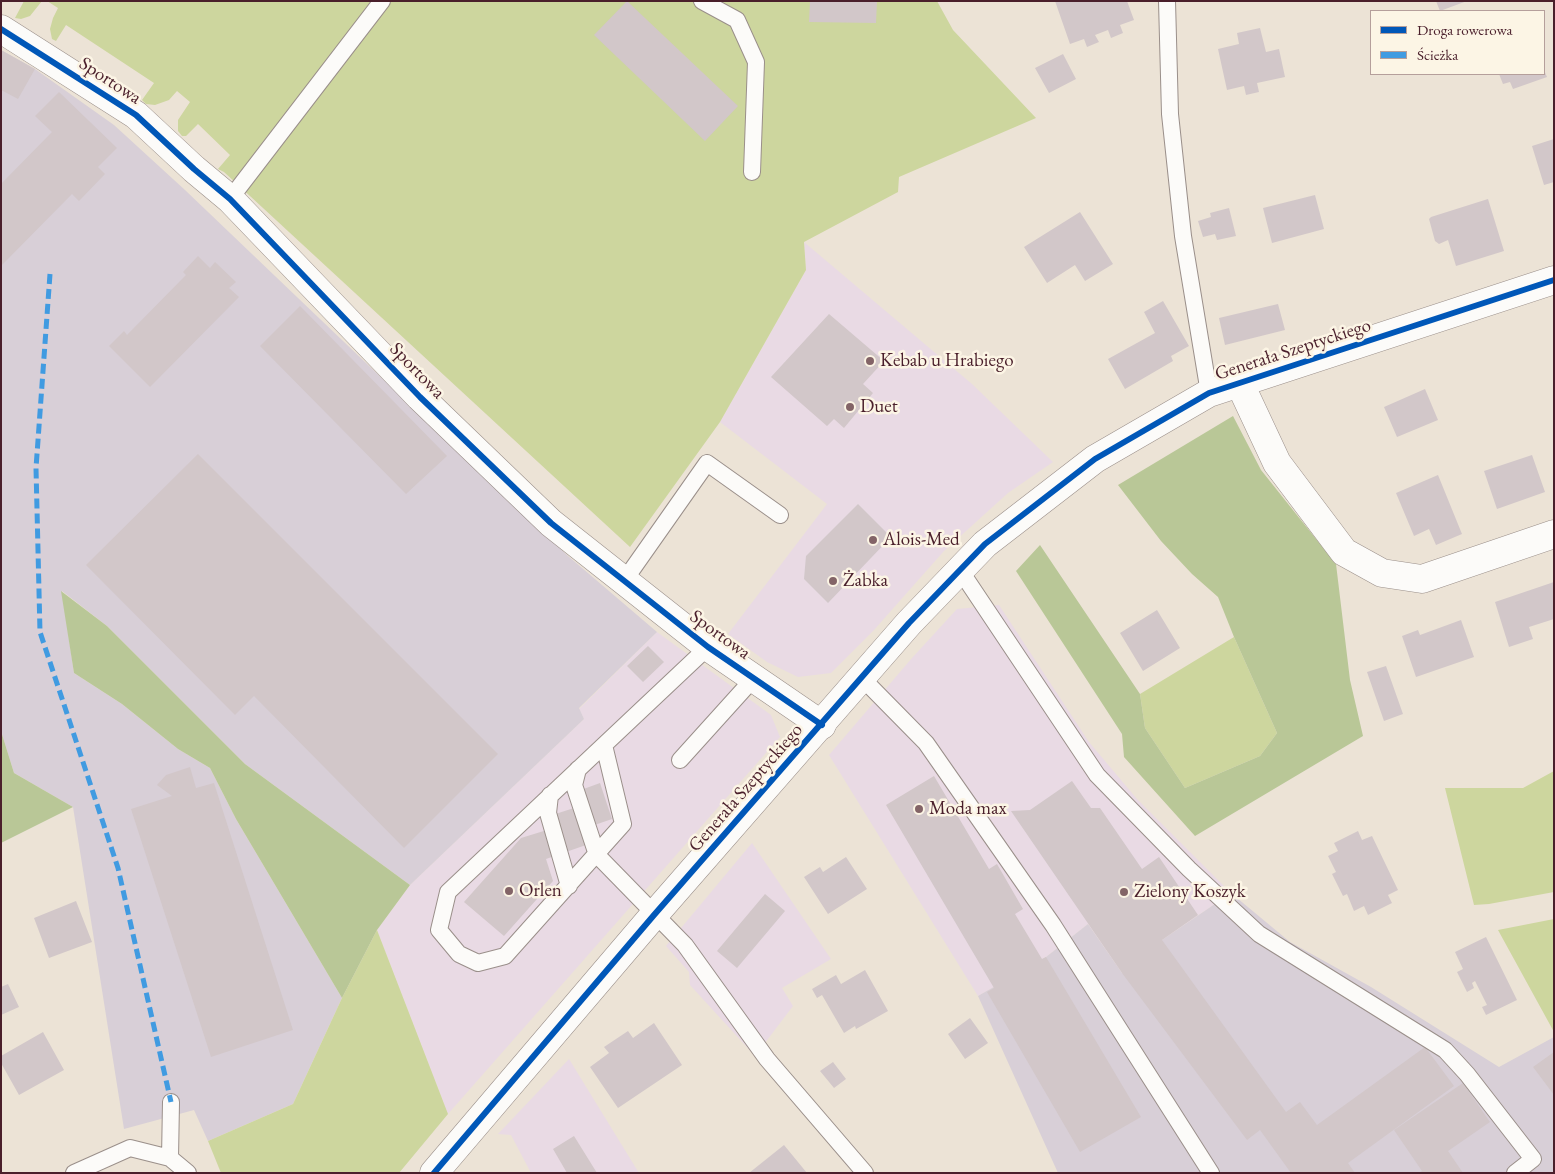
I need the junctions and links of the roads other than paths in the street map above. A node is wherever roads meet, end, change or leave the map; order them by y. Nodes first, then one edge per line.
1 (382, 1) edge
2 (702, 1) edge
3 (1167, 1) edge
4 (1, 28) edge
5 (752, 172) dead end
6 (230, 199) junction
7 (1554, 280) edge
8 (1240, 384) junction
9 (1209, 393) junction
10 (780, 515) dead end
11 (1554, 534) edge
12 (960, 570) junction
13 (624, 581) junction
14 (708, 647) junction
15 (754, 678) junction
16 (862, 678) junction
17 (822, 724) junction
18 (604, 745) junction
19 (680, 760) dead end
20 (578, 769) junction
21 (550, 795) junction
22 (597, 855) junction
23 (569, 886) junction
24 (654, 915) junction
25 (170, 1102) dead end
26 (170, 1158) junction
27 (74, 1173) edge
28 (188, 1173) edge
29 (434, 1173) edge
30 (866, 1173) edge
31 (1211, 1173) edge
32 (1515, 1173) edge

1 - 6 lane
2 - 5 lane
3 - 9 lane
4 - 6 street, Sportowa
6 - 13 street, Sportowa
7 - 8 street, Generała Szeptyckiego
8 - 9 street, Generała Szeptyckiego
8 - 11 street, Generała Szeptyckiego
9 - 12 street, Generała Szeptyckiego
10 - 13 lane
12 - 16 street, Generała Szeptyckiego
12 - 32 lane
13 - 14 street, Sportowa
14 - 15 street, Sportowa
14 - 18 lane
15 - 17 street, Sportowa
15 - 19 lane
16 - 17 street, Generała Szeptyckiego
16 - 31 lane
17 - 24 street, Generała Szeptyckiego
18 - 20 lane
18 - 22 lane
20 - 21 lane
20 - 22 lane
21 - 23 lane
21 - 23 lane
22 - 23 lane
22 - 24 lane
24 - 29 street, Generała Szeptyckiego
24 - 30 lane
25 - 26 lane
26 - 27 lane
26 - 28 lane

